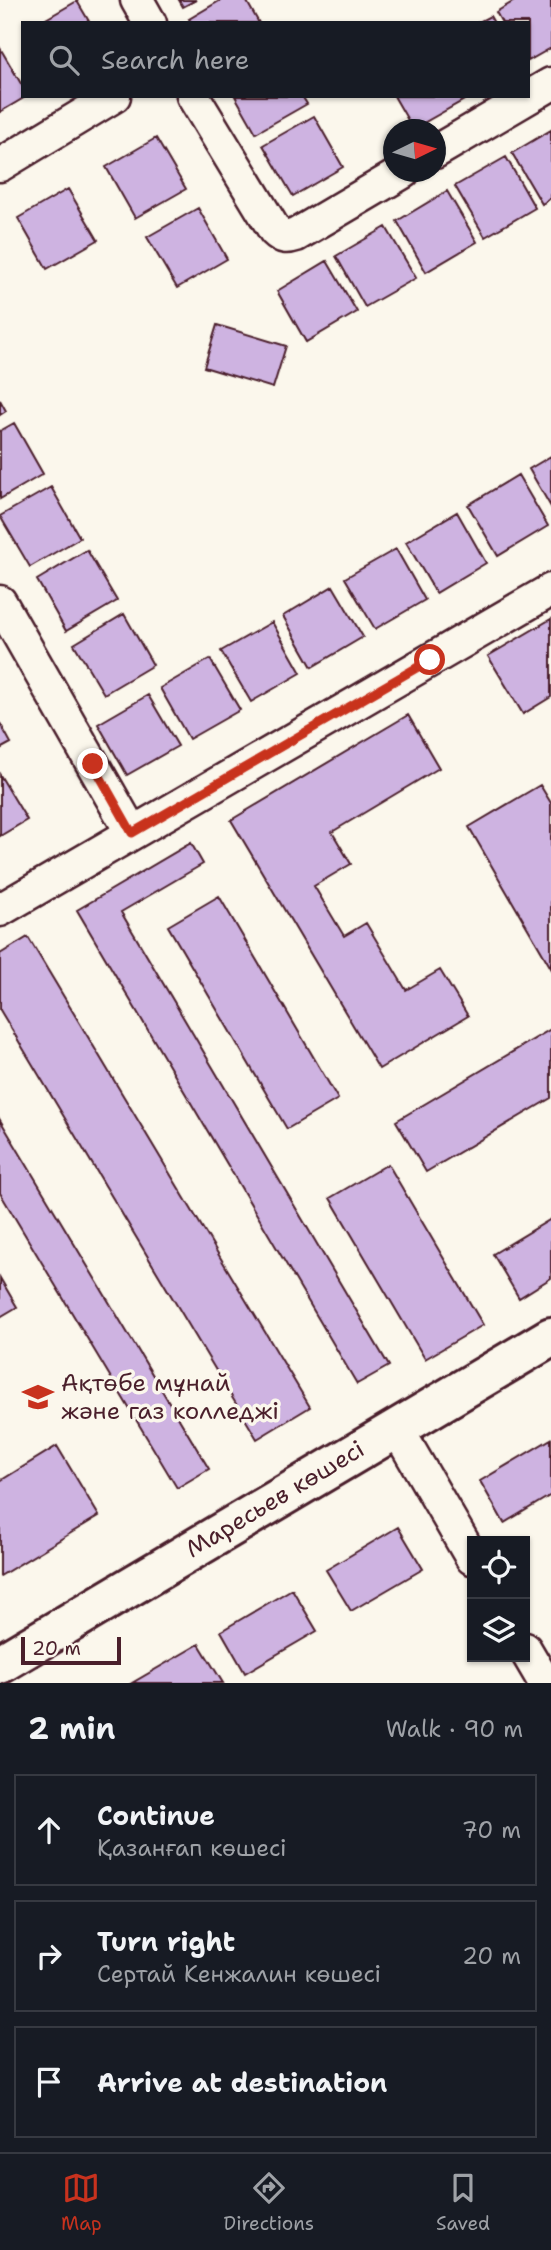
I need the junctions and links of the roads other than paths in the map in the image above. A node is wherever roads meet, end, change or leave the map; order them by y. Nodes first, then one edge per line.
1 (137, 0) edge
2 (149, 21) edge
3 (551, 84) edge
4 (530, 96) edge
5 (111, 98) edge
6 (195, 98) edge
7 (527, 98) edge
8 (446, 146) edge
9 (0, 165) edge
10 (386, 182) edge
11 (551, 590) edge
12 (0, 602) edge
13 (132, 833) junction
14 (0, 910) edge
15 (551, 1337) edge
16 (396, 1427) junction
17 (467, 1549) edge
18 (530, 1657) edge
19 (0, 1664) edge
20 (545, 1683) edge

1 - 2 street
3 - 4 street
5 - 9 street
6 - 10 street
7 - 8 street
11 - 13 street
12 - 13 street
13 - 14 street
15 - 16 main road, Маресьев көшесі
16 - 17 street
16 - 19 main road, Маресьев көшесі
18 - 20 street

